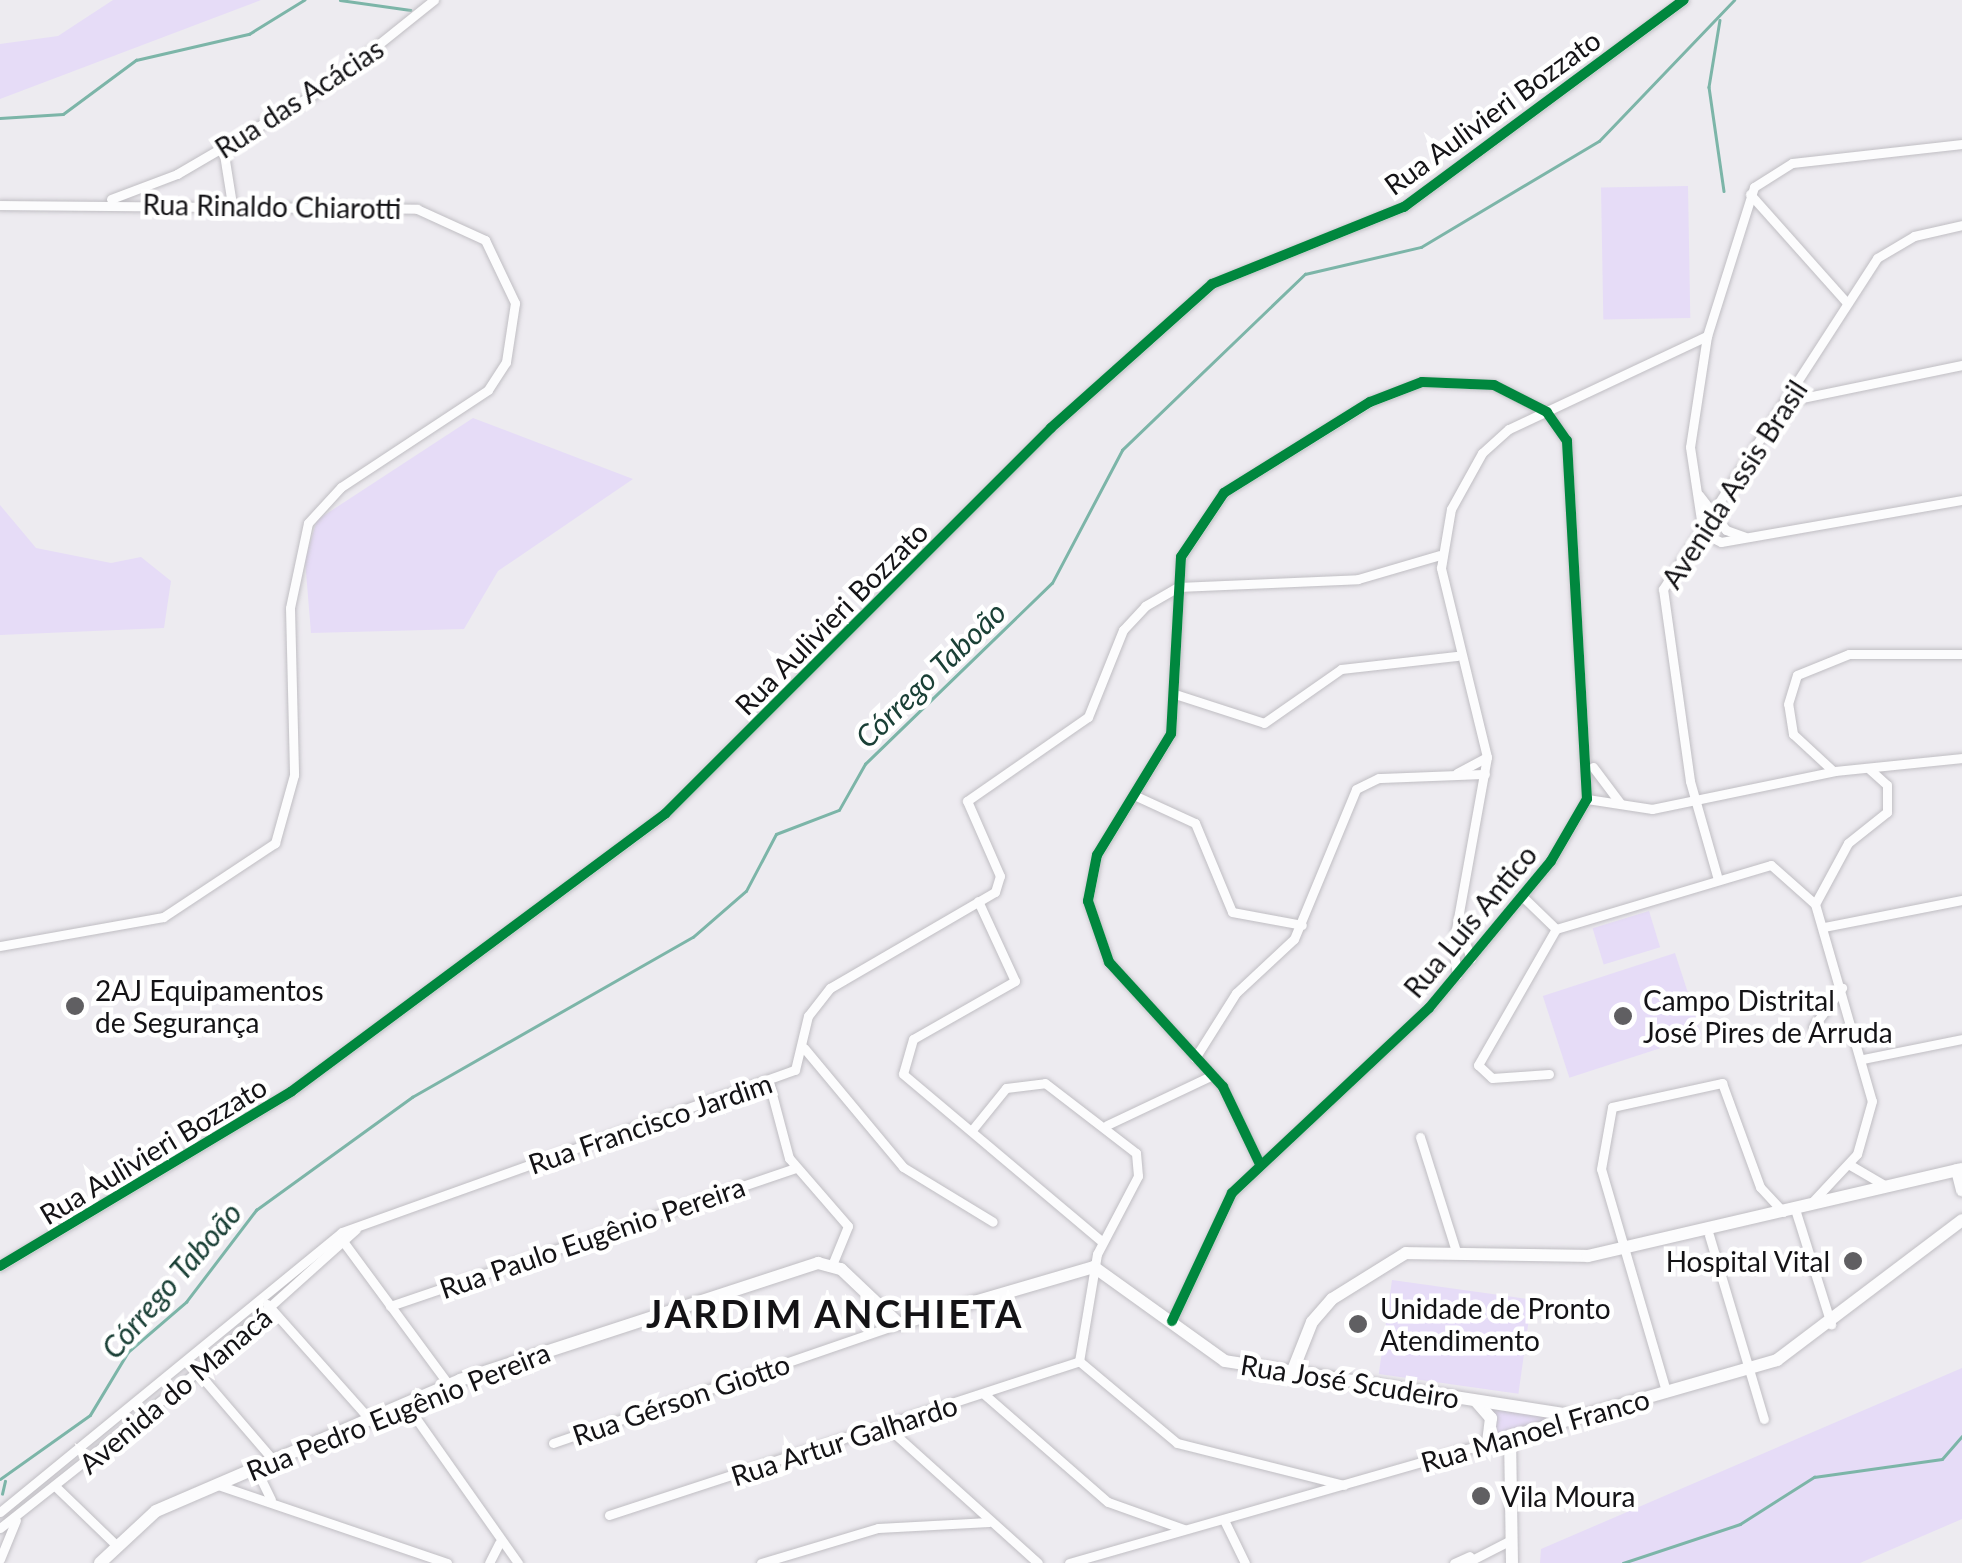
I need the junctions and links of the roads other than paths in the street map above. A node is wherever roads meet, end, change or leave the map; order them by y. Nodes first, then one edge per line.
1 (434, 0) edge
2 (1684, 0) edge
3 (1962, 144) edge
4 (223, 148) junction
5 (1750, 194) junction
6 (98, 203) junction
7 (232, 204) junction
8 (0, 205) edge
9 (1761, 215) junction
10 (1739, 223) junction
11 (1962, 225) edge
12 (1847, 302) junction
13 (1707, 336) junction
14 (1962, 365) edge
15 (1788, 401) junction
16 (1547, 412) junction
17 (1695, 489) junction
18 (1962, 500) edge
19 (1714, 515) junction
20 (1703, 534) junction
21 (1753, 538) junction
22 (1440, 555) junction
23 (1178, 587) junction
24 (1962, 654) edge
25 (1456, 656) junction
26 (1178, 695) junction
27 (1486, 757) junction
28 (1962, 758) edge
29 (1592, 766) junction
30 (1868, 768) junction
31 (1835, 771) junction
32 (1455, 774) junction
33 (1485, 774) junction
34 (1136, 796) junction
35 (1588, 799) junction
36 (1694, 802) junction
37 (1622, 804) junction
38 (1717, 876) junction
39 (1523, 897) junction
40 (1962, 900) edge
41 (978, 901) junction
42 (1815, 904) junction
43 (1458, 921) junction
44 (1302, 925) junction
45 (1824, 927) junction
46 (1556, 929) junction
47 (0, 946) edge
48 (1471, 959) junction
49 (1457, 976) junction
50 (1842, 988) junction
51 (1813, 1027) dead end
52 (1962, 1039) edge
53 (804, 1048) junction
54 (1195, 1058) junction
55 (1863, 1060) junction
56 (1549, 1074) dead end
57 (1213, 1075) junction
58 (769, 1084) junction
59 (1107, 1125) junction
60 (972, 1130) junction
61 (1420, 1138) dead end
62 (1260, 1162) junction
63 (1850, 1166) junction
64 (795, 1168) junction
65 (1960, 1170) edge
66 (1887, 1186) junction
67 (1962, 1190) edge
68 (1795, 1209) junction
69 (1962, 1220) edge
70 (993, 1222) dead end
71 (356, 1230) junction
72 (342, 1232) junction
73 (1709, 1235) junction
74 (1100, 1241) junction
75 (345, 1246) junction
76 (1456, 1251) junction
77 (1623, 1251) junction
78 (832, 1265) junction
79 (0, 1266) edge
80 (1094, 1267) junction
81 (262, 1298) junction
82 (390, 1306) junction
83 (270, 1308) junction
84 (1172, 1321) junction
85 (900, 1324) junction
86 (1831, 1324) junction
87 (188, 1361) junction
88 (1079, 1361) junction
89 (1749, 1369) junction
90 (198, 1372) junction
91 (1291, 1375) junction
92 (450, 1385) junction
93 (1666, 1391) junction
94 (984, 1394) junction
95 (1473, 1399) junction
96 (348, 1406) junction
97 (402, 1410) junction
98 (1578, 1416) junction
99 (1764, 1420) dead end
100 (373, 1423) junction
101 (887, 1427) junction
102 (355, 1430) junction
103 (1510, 1436) junction
104 (1488, 1442) junction
105 (553, 1443) dead end
106 (274, 1462) junction
107 (256, 1470) junction
108 (47, 1478) junction
109 (218, 1484) junction
110 (1344, 1486) junction
111 (58, 1488) junction
112 (273, 1502) junction
113 (0, 1512) edge
114 (609, 1514) dead end
115 (18, 1516) junction
116 (1224, 1520) junction
117 (989, 1522) junction
118 (0, 1528) edge
119 (1184, 1528) junction
120 (1511, 1540) junction
121 (114, 1543) junction
122 (499, 1543) junction
123 (2, 1553) edge
124 (1469, 1559) edge
125 (777, 1560) edge
126 (1508, 1561) edge
127 (100, 1563) edge
128 (448, 1563) edge
129 (489, 1563) edge
130 (518, 1563) edge
131 (762, 1563) edge
132 (1038, 1563) edge
133 (1068, 1563) edge
134 (1245, 1563) edge
135 (1454, 1563) edge

1 - 4 street, Rua das Acácias
2 - 79 street, Rua Aulivieri Bozzato
3 - 5 street
4 - 6 street, Rua das Acácias
4 - 7 street
5 - 9 street
5 - 10 street
6 - 7 street, Rua Rinaldo Chiarotti
6 - 8 street, Rua Rinaldo Chiarotti
7 - 47 street, Rua Rinaldo Chiarotti
9 - 10 street
9 - 12 street
10 - 13 street
11 - 12 street, Avenida Assis Brasil
12 - 15 street, Avenida Assis Brasil
13 - 16 street
13 - 17 street
14 - 15 street
15 - 19 street, Avenida Assis Brasil
16 - 22 street
16 - 23 street
16 - 29 street, Rua Luís Antico
17 - 19 street
17 - 20 street
18 - 21 street
19 - 20 street, Avenida Assis Brasil
19 - 21 street
20 - 21 street
20 - 36 street, Avenida Assis Brasil
22 - 23 street
22 - 25 street
23 - 26 street
23 - 41 street
24 - 31 street
25 - 26 street
25 - 27 street
26 - 34 street
27 - 32 street
27 - 33 street
28 - 30 street
29 - 35 street, Rua Luís Antico
29 - 37 street
30 - 31 street
30 - 42 street
31 - 36 street
32 - 33 street
32 - 44 street
33 - 43 street
34 - 44 street
34 - 54 street
35 - 37 street
35 - 39 street, Rua Luís Antico
36 - 37 street
36 - 38 street, Avenida Assis Brasil
38 - 42 street
38 - 46 street
39 - 46 street
39 - 48 street, Rua Luís Antico
40 - 45 street
41 - 53 street, Rua Francisco Jardim
41 - 60 street
42 - 45 street
43 - 48 street
43 - 49 street
44 - 54 street
45 - 50 street
46 - 56 street
48 - 49 street, Rua Luís Antico
49 - 62 street, Rua Luís Antico
50 - 51 street
50 - 55 street
52 - 55 street
53 - 58 street, Rua Francisco Jardim
53 - 70 street
54 - 57 street
55 - 63 street
57 - 59 street
57 - 62 street
58 - 64 street
58 - 71 street, Rua Francisco Jardim
59 - 60 street
59 - 74 street
60 - 74 street
61 - 76 street
62 - 84 street, Rua Luís Antico
63 - 66 street
63 - 68 street
64 - 78 street
64 - 82 street, Rua Paulo Eugênio Pereira
65 - 66 street
65 - 67 street
66 - 68 street
68 - 73 street
68 - 77 street
68 - 86 street
69 - 86 street, Rua Manoel Franco
71 - 72 street, Rua Francisco Jardim
71 - 75 street
72 - 75 street
72 - 81 street, Avenida do Manacá
73 - 77 street
73 - 89 street
74 - 80 street
75 - 82 street
75 - 83 street, Avenida do Manacá
76 - 77 street
76 - 91 street
77 - 93 street
78 - 85 street
78 - 92 street, Rua Pedro Eugênio Pereira
80 - 84 street, Rua José Scudeiro
80 - 85 street, Rua Gérson Giotto
80 - 88 street
81 - 83 street
81 - 87 street, Avenida do Manacá
82 - 92 street
83 - 90 street, Avenida do Manacá
83 - 96 street
84 - 91 street, Rua José Scudeiro
85 - 105 street, Rua Gérson Giotto
86 - 89 street, Rua Manoel Franco
87 - 90 street
87 - 108 street, Avenida do Manacá
88 - 94 street, Rua Artur Galhardo
88 - 110 street
89 - 93 street, Rua Manoel Franco
89 - 99 street
90 - 106 street
90 - 111 street, Avenida do Manacá
91 - 95 street, Rua José Scudeiro
92 - 97 street, Rua Pedro Eugênio Pereira
93 - 98 street, Rua Manoel Franco
94 - 101 street, Rua Artur Galhardo
94 - 119 street
95 - 98 street, Rua José Scudeiro
95 - 104 street
96 - 100 street
96 - 102 street
97 - 100 street, Rua Pedro Eugênio Pereira
97 - 122 street
98 - 103 street, Rua Manoel Franco
100 - 102 street, Rua Pedro Eugênio Pereira
101 - 114 street, Rua Artur Galhardo
101 - 117 street
102 - 106 street, Rua Pedro Eugênio Pereira
103 - 104 street, Rua Manoel Franco
103 - 120 street
104 - 110 street, Rua Manoel Franco
106 - 107 street, Rua Pedro Eugênio Pereira
107 - 109 street, Rua Pedro Eugênio Pereira
107 - 112 street
108 - 111 street
108 - 113 street, Avenida do Manacá
109 - 112 street
109 - 121 street, Rua Pedro Eugênio Pereira
110 - 116 street, Rua Manoel Franco
111 - 115 street, Avenida do Manacá
111 - 121 street
112 - 128 street
115 - 118 street, Avenida do Manacá
115 - 123 street
116 - 119 street, Rua Manoel Franco
116 - 134 street
117 - 125 street
117 - 132 street
118 - 123 street
119 - 133 street, Rua Manoel Franco
120 - 124 street
120 - 126 street
121 - 127 street, Rua Pedro Eugênio Pereira
122 - 129 street
122 - 130 street
124 - 135 street
125 - 131 street

